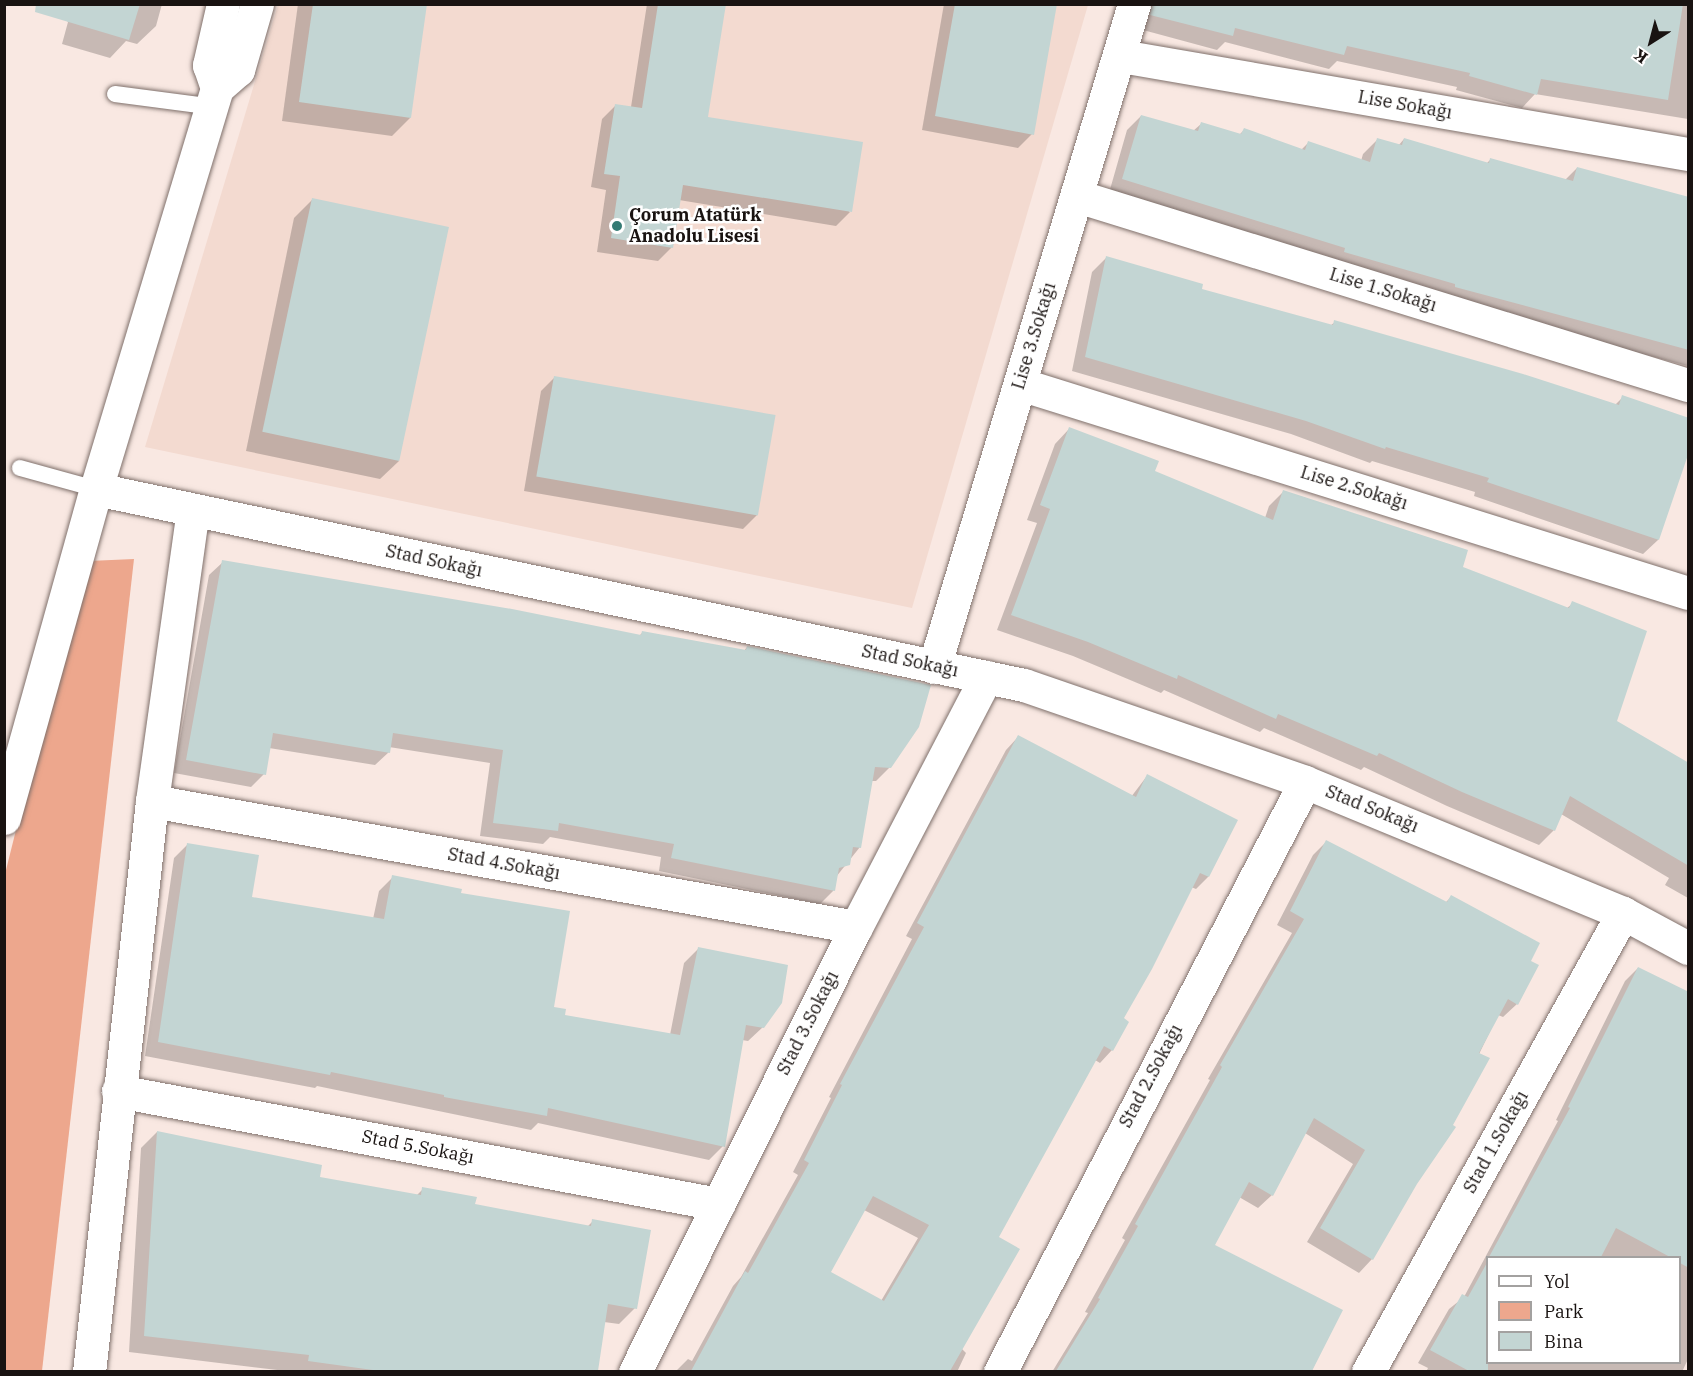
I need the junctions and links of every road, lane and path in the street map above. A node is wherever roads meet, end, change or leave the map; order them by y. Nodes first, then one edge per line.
1 (223, 4) edge
2 (257, 4) edge
3 (1134, 4) edge
4 (1120, 56) junction
5 (115, 94) dead end
6 (216, 98) junction
7 (1689, 154) edge
8 (1077, 196) junction
9 (1020, 384) junction
10 (1689, 385) edge
11 (20, 468) dead end
12 (96, 489) junction
13 (193, 510) junction
14 (1689, 593) edge
15 (934, 667) junction
16 (986, 677) junction
17 (1305, 782) junction
18 (152, 801) junction
19 (4, 818) edge
20 (1623, 913) junction
21 (856, 927) junction
22 (1689, 948) edge
23 (118, 1091) junction
24 (718, 1204) junction
25 (89, 1371) edge
26 (635, 1371) edge
27 (1000, 1371) edge
28 (1368, 1371) edge

1 - 6 street
2 - 6 street
3 - 4 street, Lise 3.Sokağı
4 - 7 street, Lise Sokağı
4 - 8 street, Lise 3.Sokağı
5 - 6 lane
6 - 12 street
8 - 9 street, Lise 3.Sokağı
8 - 10 street, Lise 1.Sokağı
9 - 14 street, Lise 2.Sokağı
9 - 15 street, Lise 3.Sokağı
11 - 12 lane
12 - 13 street, Stad Sokağı
12 - 19 street
13 - 15 street, Stad Sokağı
13 - 18 street
15 - 16 street, Stad Sokağı
16 - 17 street, Stad Sokağı
16 - 21 street, Stad 3.Sokağı
17 - 20 street, Stad Sokağı
17 - 27 street, Stad 2.Sokağı
18 - 21 street, Stad 4.Sokağı
18 - 23 street
20 - 22 street, Stad Sokağı
20 - 28 street, Stad 1.Sokağı
21 - 24 street, Stad 3.Sokağı
23 - 24 street, Stad 5.Sokağı
23 - 25 street
24 - 26 street, Stad 3.Sokağı

